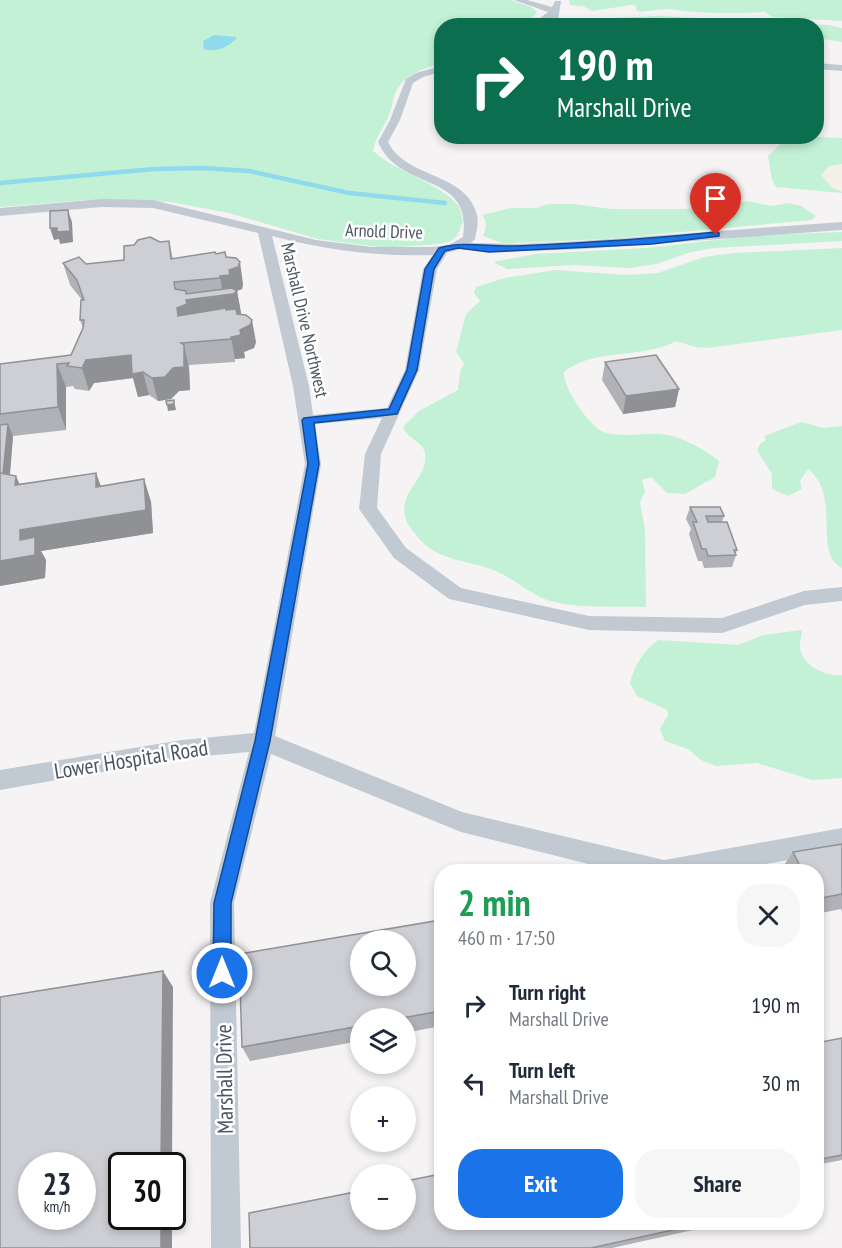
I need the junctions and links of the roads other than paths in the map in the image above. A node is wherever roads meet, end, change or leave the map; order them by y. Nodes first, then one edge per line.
1 (518, 0) edge
2 (559, 0) edge
3 (555, 11) junction
4 (545, 18) edge
5 (554, 18) edge
6 (824, 67) edge
7 (842, 68) edge
8 (434, 71) edge
9 (0, 212) edge
10 (842, 226) edge
11 (264, 230) junction
12 (458, 245) junction
13 (442, 250) junction
14 (393, 412) junction
15 (308, 420) junction
16 (842, 594) edge
17 (263, 741) junction
18 (0, 780) edge
19 (842, 839) edge
20 (635, 864) edge
21 (703, 864) edge
22 (226, 1248) edge

1 - 3 street
2 - 3 street
3 - 4 street
3 - 5 street
6 - 7 street
8 - 12 street
9 - 11 street, Arnold Drive
10 - 12 street, Arnold Drive
11 - 13 street, Arnold Drive
11 - 15 street, Marshall Drive Northwest
12 - 13 street, Arnold Drive
13 - 14 street
14 - 15 street
14 - 16 street
15 - 17 street, Marshall Drive
17 - 18 street, Lower Hospital Road
17 - 20 street
17 - 22 street, Marshall Drive
19 - 21 street

